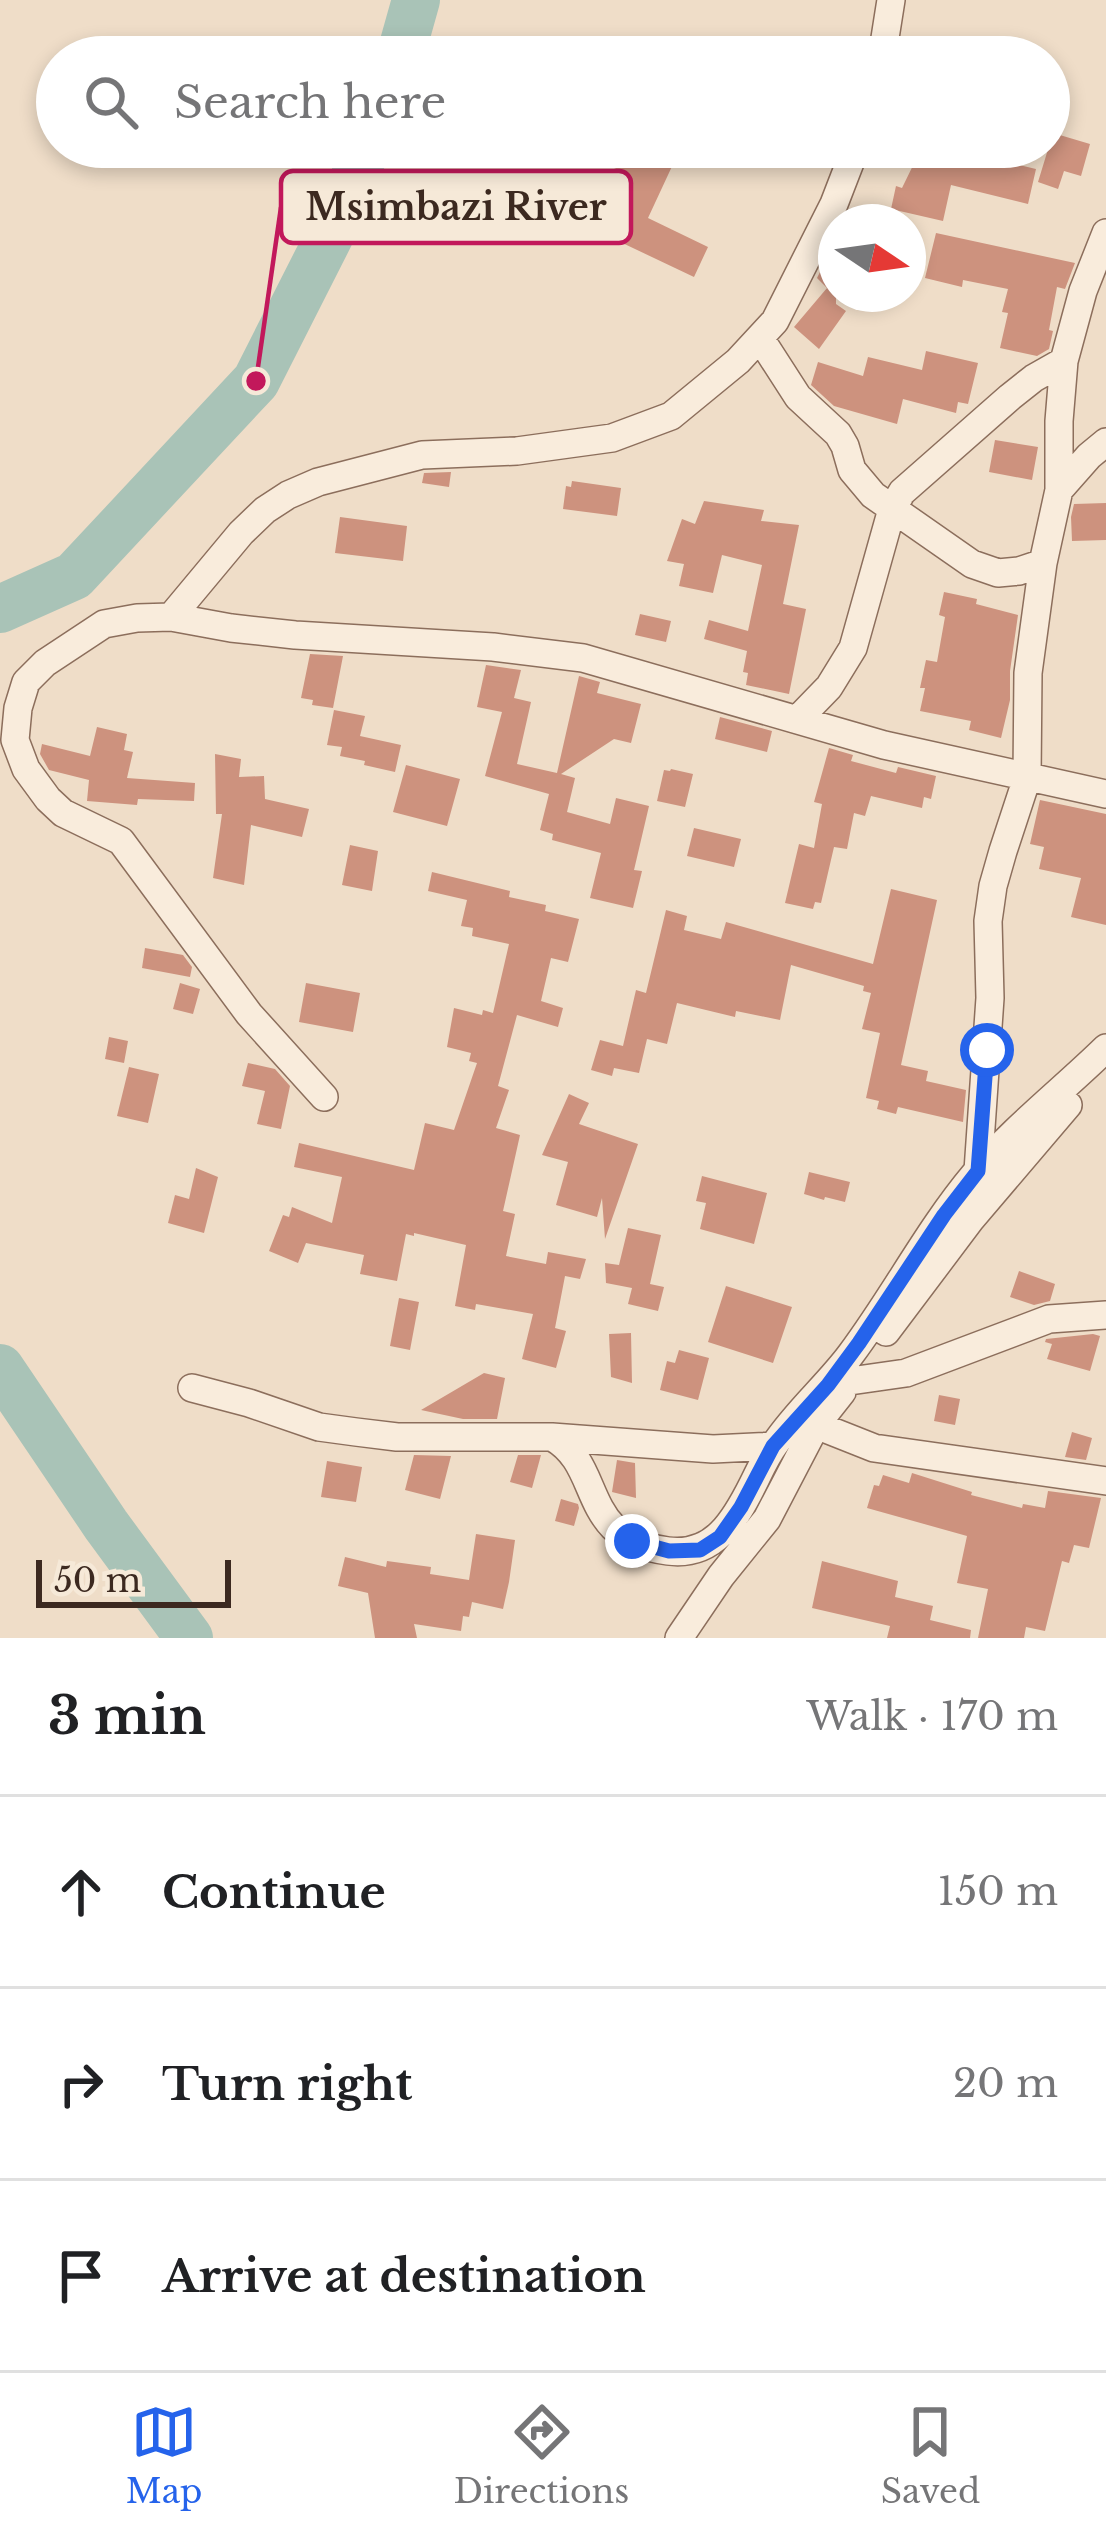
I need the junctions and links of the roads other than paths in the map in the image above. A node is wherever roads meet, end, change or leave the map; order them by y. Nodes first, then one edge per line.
1 (891, 0) edge
2 (886, 36) edge
3 (848, 168) edge
4 (1106, 233) edge
5 (760, 338) junction
6 (1064, 361) junction
7 (1106, 442) edge
8 (1059, 490) junction
9 (892, 509) junction
10 (1043, 562) junction
11 (171, 617) junction
12 (798, 719) junction
13 (1027, 778) junction
14 (1106, 794) edge
15 (1106, 1048) edge
16 (1106, 1060) edge
17 (324, 1097) dead end
18 (978, 1171) junction
19 (1106, 1315) edge
20 (850, 1381) junction
21 (192, 1388) dead end
22 (815, 1425) junction
23 (552, 1437) junction
24 (773, 1446) junction
25 (1106, 1481) edge
26 (684, 1633) edge

1 - 2 street
3 - 5 street
4 - 6 street
5 - 9 street
5 - 11 street
6 - 8 street
6 - 9 street
7 - 8 street
8 - 10 street
9 - 10 street
9 - 12 street
10 - 13 street
11 - 12 street
11 - 17 street
12 - 13 street
13 - 14 street
13 - 18 street
15 - 18 street
16 - 20 street
18 - 24 street
19 - 20 street
20 - 22 street
21 - 23 street
22 - 25 street
22 - 26 street
23 - 24 street
23 - 24 street

